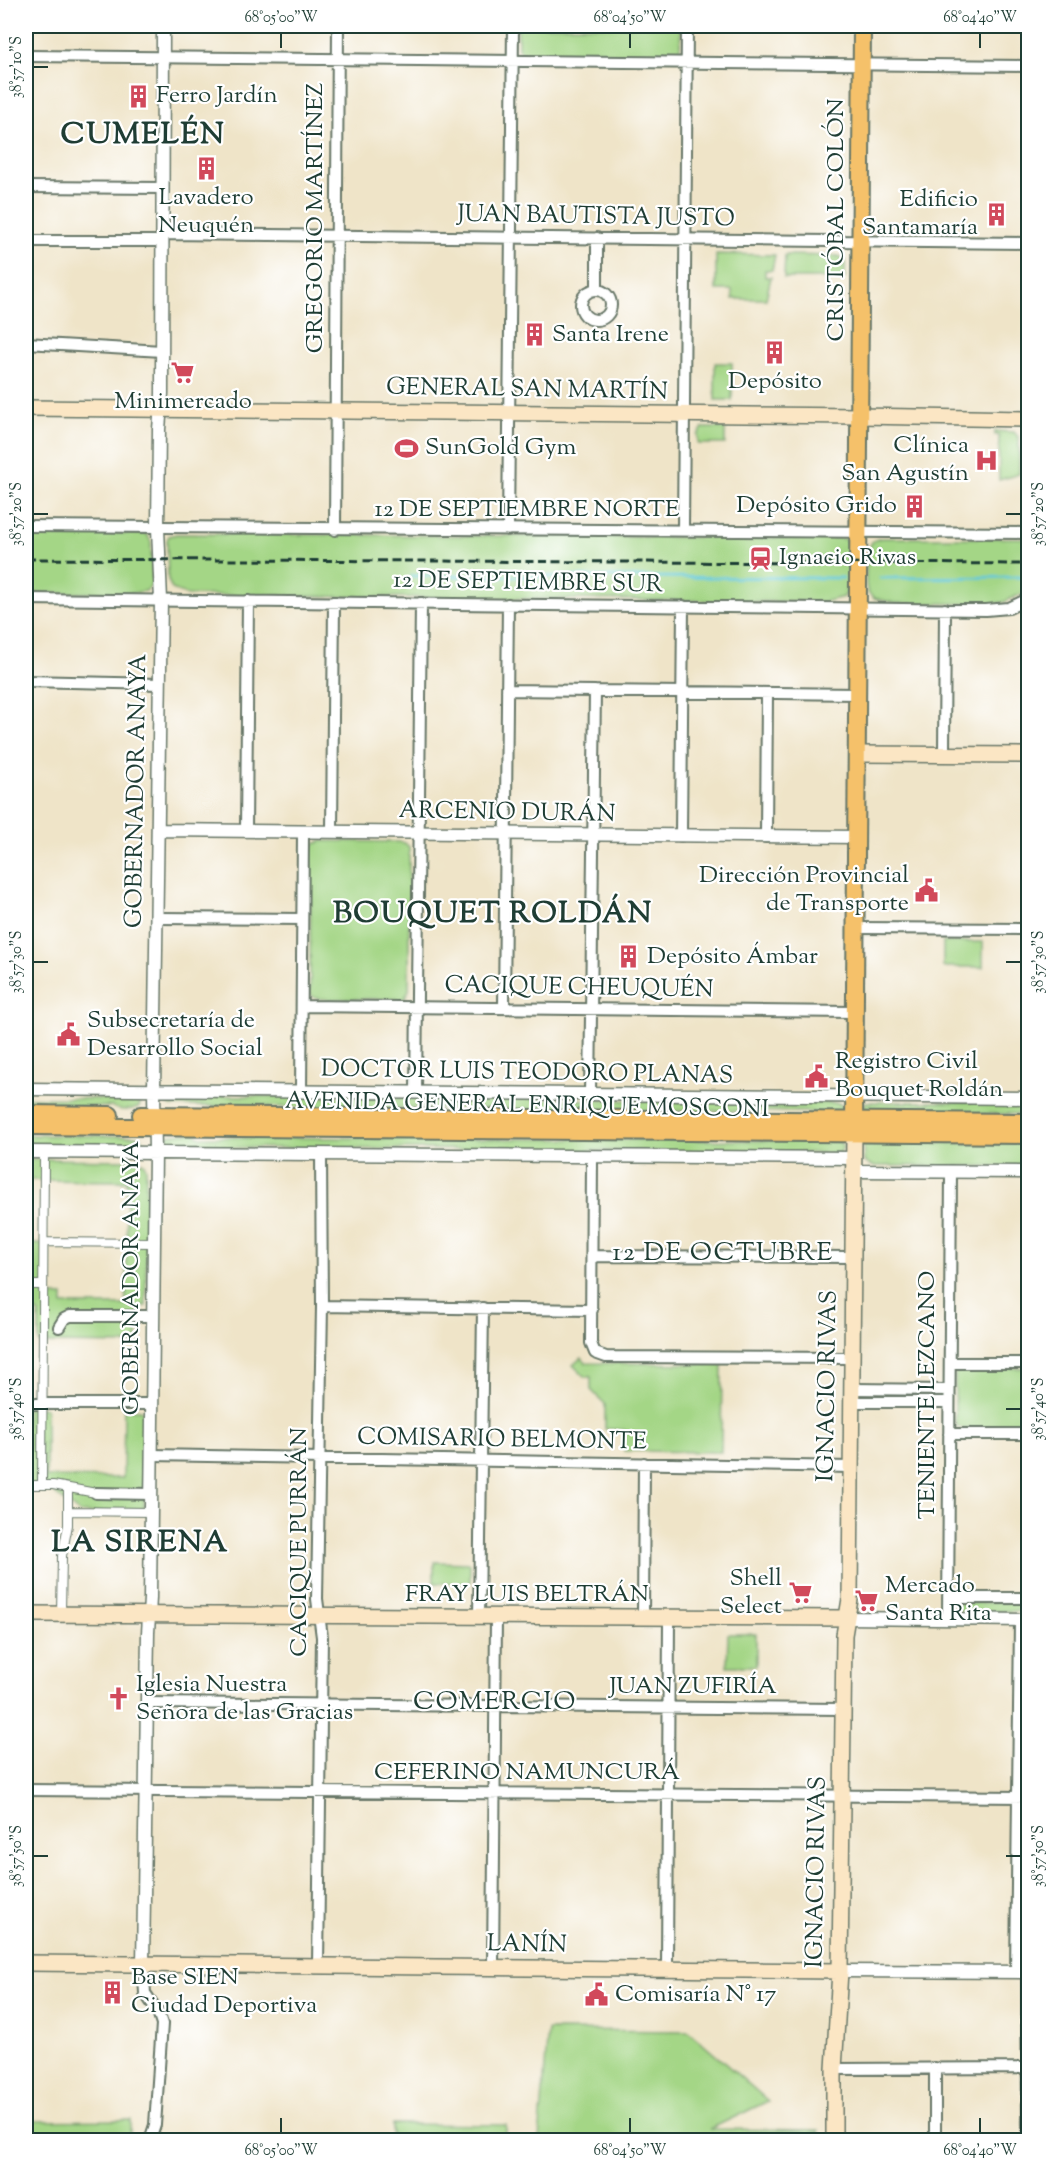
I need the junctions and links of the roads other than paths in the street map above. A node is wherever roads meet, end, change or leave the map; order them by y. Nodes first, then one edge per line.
1 (164, 26) edge
2 (338, 26) edge
3 (513, 26) edge
4 (687, 26) edge
5 (862, 26) edge
6 (26, 56) edge
7 (163, 57) junction
8 (338, 59) junction
9 (513, 61) junction
10 (687, 63) junction
11 (862, 64) junction
12 (1029, 66) edge
13 (26, 187) edge
14 (163, 188) junction
15 (337, 236) junction
16 (511, 237) junction
17 (163, 238) junction
18 (597, 238) junction
19 (685, 239) junction
20 (26, 241) edge
21 (861, 241) junction
22 (1029, 243) edge
23 (597, 290) dead end
24 (26, 343) edge
25 (162, 351) junction
26 (26, 408) edge
27 (160, 409) junction
28 (336, 411) junction
29 (509, 412) junction
30 (684, 414) junction
31 (860, 416) junction
32 (1029, 419) edge
33 (26, 526) edge
34 (158, 528) junction
35 (335, 530) junction
36 (508, 530) junction
37 (683, 531) junction
38 (859, 532) junction
39 (1029, 533) edge
40 (1029, 598) edge
41 (26, 599) edge
42 (161, 600) junction
43 (248, 601) junction
44 (334, 602) junction
45 (421, 603) junction
46 (508, 604) junction
47 (683, 606) junction
48 (858, 608) junction
49 (945, 609) junction
50 (26, 681) edge
51 (160, 684) junction
52 (507, 690) junction
53 (595, 691) junction
54 (682, 692) junction
55 (767, 693) junction
56 (857, 694) junction
57 (857, 754) junction
58 (944, 754) junction
59 (1029, 755) edge
60 (158, 830) junction
61 (246, 831) junction
62 (303, 832) junction
63 (332, 832) junction
64 (419, 833) junction
65 (506, 834) junction
66 (593, 835) junction
67 (681, 836) junction
68 (766, 837) junction
69 (856, 837) junction
70 (156, 918) junction
71 (303, 919) junction
72 (856, 928) junction
73 (1029, 929) edge
74 (302, 1006) junction
75 (417, 1008) junction
76 (504, 1008) junction
77 (591, 1009) junction
78 (855, 1012) junction
79 (26, 1089) edge
80 (154, 1090) junction
81 (301, 1092) junction
82 (416, 1093) junction
83 (590, 1095) junction
84 (855, 1097) junction
85 (1029, 1098) edge
86 (26, 1114) edge
87 (154, 1121) junction
88 (1029, 1122) edge
89 (26, 1126) edge
90 (854, 1127) junction
91 (1029, 1135) edge
92 (26, 1152) edge
93 (44, 1153) junction
94 (155, 1153) junction
95 (321, 1154) junction
96 (592, 1156) junction
97 (854, 1164) junction
98 (951, 1172) junction
99 (1029, 1172) edge
100 (44, 1242) junction
101 (154, 1243) junction
102 (592, 1256) junction
103 (853, 1257) junction
104 (26, 1285) edge
105 (43, 1285) junction
106 (322, 1306) junction
107 (483, 1308) junction
108 (592, 1310) junction
109 (153, 1316) junction
110 (43, 1327) junction
111 (59, 1327) joint
112 (852, 1358) junction
113 (950, 1363) junction
114 (1029, 1363) edge
115 (949, 1390) junction
116 (852, 1395) junction
117 (949, 1402) junction
118 (26, 1404) edge
119 (43, 1404) junction
120 (152, 1404) junction
121 (949, 1434) junction
122 (1029, 1434) edge
123 (152, 1455) junction
124 (319, 1458) junction
125 (482, 1461) junction
126 (644, 1463) junction
127 (851, 1467) junction
128 (26, 1485) edge
129 (42, 1485) junction
130 (68, 1488) junction
131 (96, 1493) joint
132 (151, 1494) junction
133 (68, 1511) junction
134 (151, 1512) junction
135 (948, 1598) junction
136 (1029, 1598) edge
137 (26, 1614) edge
138 (61, 1614) junction
139 (149, 1615) junction
140 (319, 1616) junction
141 (479, 1617) junction
142 (496, 1617) junction
143 (643, 1618) junction
144 (669, 1618) junction
145 (846, 1618) junction
146 (948, 1619) junction
147 (1024, 1620) edge
148 (147, 1703) junction
149 (321, 1705) junction
150 (495, 1706) junction
151 (669, 1707) junction
152 (843, 1709) junction
153 (26, 1790) edge
154 (146, 1791) junction
155 (320, 1792) junction
156 (494, 1794) junction
157 (668, 1795) junction
158 (842, 1796) junction
159 (1023, 1797) edge
160 (26, 1963) edge
161 (143, 1964) junction
162 (318, 1966) junction
163 (493, 1968) junction
164 (667, 1969) junction
165 (840, 1971) junction
166 (1024, 1972) edge
167 (935, 2068) junction
168 (1028, 2068) edge
169 (834, 2069) junction
170 (150, 2140) edge
171 (834, 2140) edge
172 (935, 2140) edge
173 (1028, 2140) edge

1 - 7 street, GOBERNADOR ANAYA
2 - 8 street, GREGORIO MARTÍNEZ
3 - 9 street
4 - 10 street
5 - 11 main road, CRISTÓBAL COLÓN
6 - 7 street
7 - 8 street
7 - 14 street, GOBERNADOR ANAYA
8 - 9 street
8 - 15 street, GREGORIO MARTÍNEZ
9 - 10 street
9 - 16 street
10 - 11 street
10 - 19 street
11 - 12 street
11 - 21 main road, CRISTÓBAL COLÓN
13 - 14 street
14 - 17 street, GOBERNADOR ANAYA
15 - 16 street, JUAN BAUTISTA JUSTO
15 - 17 street, JUAN BAUTISTA JUSTO
15 - 28 street, GREGORIO MARTÍNEZ
16 - 18 street, JUAN BAUTISTA JUSTO
16 - 29 street
17 - 20 street, JUAN BAUTISTA JUSTO
17 - 25 street, GOBERNADOR ANAYA
18 - 19 street, JUAN BAUTISTA JUSTO
18 - 23 street
19 - 21 street, JUAN BAUTISTA JUSTO
19 - 30 street
21 - 22 street, JUAN BAUTISTA JUSTO
21 - 31 main road, CRISTÓBAL COLÓN
24 - 25 street
25 - 27 street, GOBERNADOR ANAYA
26 - 27 main road, GENERAL SAN MARTÍN
27 - 28 main road, GENERAL SAN MARTÍN
27 - 34 street, GOBERNADOR ANAYA
28 - 29 main road, GENERAL SAN MARTÍN
28 - 35 street, GREGORIO MARTÍNEZ
29 - 30 main road, GENERAL SAN MARTÍN
29 - 36 street
30 - 31 main road, GENERAL SAN MARTÍN
30 - 37 street
31 - 32 main road, GENERAL SAN MARTÍN
31 - 38 main road, IGNACIO RIVAS
33 - 34 street, 12 DE SEPTIEMBRE NORTE
34 - 35 street, 12 DE SEPTIEMBRE NORTE
34 - 42 street, GOBERNADOR ANAYA
35 - 36 street, 12 DE SEPTIEMBRE NORTE
36 - 37 street, 12 DE SEPTIEMBRE NORTE
37 - 38 street, 12 DE SEPTIEMBRE NORTE
38 - 39 street, 12 DE SEPTIEMBRE NORTE
38 - 48 main road, IGNACIO RIVAS
40 - 49 street, 12 DE SEPTIEMBRE SUR
41 - 42 street, 12 DE SEPTIEMBRE SUR
42 - 43 street, 12 DE SEPTIEMBRE SUR
42 - 51 street, GOBERNADOR ANAYA
43 - 44 street, 12 DE SEPTIEMBRE SUR
43 - 61 street
44 - 45 street, 12 DE SEPTIEMBRE SUR
44 - 63 street
45 - 46 street, 12 DE SEPTIEMBRE SUR
45 - 64 street
46 - 47 street, 12 DE SEPTIEMBRE SUR
46 - 52 street
47 - 48 street, 12 DE SEPTIEMBRE SUR
47 - 54 street
48 - 49 street, 12 DE SEPTIEMBRE SUR
48 - 56 main road, IGNACIO RIVAS
49 - 58 street
50 - 51 street
51 - 60 street, GOBERNADOR ANAYA
52 - 53 street
52 - 65 street
53 - 54 street
53 - 66 street
54 - 55 street
54 - 67 street
55 - 56 street
55 - 68 street
56 - 57 main road, IGNACIO RIVAS
57 - 58 main road
57 - 69 main road, IGNACIO RIVAS
58 - 59 main road
60 - 61 street, ARCENIO DURÁN
60 - 70 street, GOBERNADOR ANAYA
61 - 62 street, ARCENIO DURÁN
62 - 63 street, ARCENIO DURÁN
62 - 71 street
63 - 64 street, ARCENIO DURÁN
64 - 65 street, ARCENIO DURÁN
64 - 75 street
65 - 66 street, ARCENIO DURÁN
65 - 76 street
66 - 67 street, ARCENIO DURÁN
66 - 77 street
67 - 68 street, ARCENIO DURÁN
68 - 69 street, ARCENIO DURÁN
69 - 72 main road, IGNACIO RIVAS
70 - 71 street
70 - 80 street, GOBERNADOR ANAYA
71 - 74 street
72 - 73 street
72 - 78 main road, IGNACIO RIVAS
74 - 75 street, CACIQUE CHEUQUÉN
74 - 81 street
75 - 76 street, CACIQUE CHEUQUÉN
75 - 82 street
76 - 77 street, CACIQUE CHEUQUÉN
77 - 78 street, CACIQUE CHEUQUÉN
77 - 83 street
78 - 84 main road, IGNACIO RIVAS
79 - 80 street, DOCTOR LUIS TEODORO PLANAS
80 - 81 street, DOCTOR LUIS TEODORO PLANAS
80 - 87 street, GOBERNADOR ANAYA
81 - 82 street, DOCTOR LUIS TEODORO PLANAS
82 - 83 street, DOCTOR LUIS TEODORO PLANAS
83 - 84 street, DOCTOR LUIS TEODORO PLANAS
84 - 85 street, DOCTOR LUIS TEODORO PLANAS
84 - 90 main road, IGNACIO RIVAS
86 - 87 main road, AVENIDA GENERAL ENRIQUE MOSCONI
87 - 89 main road, AVENIDA GENERAL ENRIQUE MOSCONI
87 - 90 main road, AVENIDA GENERAL ENRIQUE MOSCONI
87 - 94 street, GOBERNADOR ANAYA
88 - 90 main road, AVENIDA GENERAL ENRIQUE MOSCONI
90 - 91 main road, AVENIDA GENERAL ENRIQUE MOSCONI
90 - 97 main road, IGNACIO RIVAS
92 - 93 street
93 - 94 street
93 - 100 street
94 - 95 street
94 - 101 street, GOBERNADOR ANAYA
95 - 96 street
95 - 106 street, CACIQUE PURRÁN
96 - 97 street
96 - 102 street
97 - 98 street
97 - 103 main road, IGNACIO RIVAS
98 - 99 street
98 - 113 street, TENIENTE LEZCANO
100 - 101 street
100 - 105 street
101 - 109 street, GOBERNADOR ANAYA
102 - 103 street
102 - 108 street
103 - 112 main road, IGNACIO RIVAS
104 - 105 street
105 - 110 street
106 - 107 street
106 - 124 street, CACIQUE PURRÁN
107 - 108 street
107 - 125 street
108 - 112 street
109 - 111 street
109 - 120 street, GOBERNADOR ANAYA
110 - 111 street
110 - 119 street
112 - 116 main road, IGNACIO RIVAS
113 - 114 street
113 - 115 street, TENIENTE LEZCANO
115 - 116 street
115 - 117 street, TENIENTE LEZCANO
116 - 117 street
116 - 127 main road, IGNACIO RIVAS
117 - 121 street, TENIENTE LEZCANO
118 - 119 street
119 - 120 street
119 - 129 street
120 - 123 street, GOBERNADOR ANAYA
121 - 122 street
121 - 135 street, TENIENTE LEZCANO
123 - 124 street, COMISARIO BELMONTE
123 - 132 street, GOBERNADOR ANAYA
124 - 125 street, COMISARIO BELMONTE
124 - 140 street, CACIQUE PURRÁN
125 - 126 street, COMISARIO BELMONTE
125 - 141 street
126 - 127 street, COMISARIO BELMONTE
126 - 143 street
127 - 145 main road, IGNACIO RIVAS
128 - 129 street
129 - 130 street
130 - 131 street
130 - 133 street
131 - 132 street
132 - 134 street, GOBERNADOR ANAYA
133 - 134 street
133 - 138 street
134 - 139 street, GOBERNADOR ANAYA
135 - 136 street
135 - 146 street, TENIENTE LEZCANO
137 - 138 main road, FRAY LUIS BELTRÁN
138 - 139 main road, FRAY LUIS BELTRÁN
139 - 140 main road, FRAY LUIS BELTRÁN
139 - 148 street, GOBERNADOR ANAYA
140 - 141 main road, FRAY LUIS BELTRÁN
140 - 149 street, CACIQUE PURRÁN
141 - 142 main road, FRAY LUIS BELTRÁN
142 - 143 main road, FRAY LUIS BELTRÁN
142 - 150 street
143 - 144 main road, FRAY LUIS BELTRÁN
144 - 145 main road, FRAY LUIS BELTRÁN
144 - 151 street
145 - 146 street, FRAY LUIS BELTRÁN
145 - 152 main road, IGNACIO RIVAS
146 - 147 street, FRAY LUIS BELTRÁN
147 - 159 street
148 - 149 street, JUAN ZUFIRÍA
148 - 154 street, GOBERNADOR ANAYA
149 - 150 street, JUAN ZUFIRÍA
149 - 155 street, CACIQUE PURRÁN
150 - 151 street, JUAN ZUFIRÍA
150 - 156 street
151 - 152 street, JUAN ZUFIRÍA
151 - 157 street
152 - 158 main road, IGNACIO RIVAS
153 - 154 street, CEFERINO NAMUNCURÁ
154 - 155 street, CEFERINO NAMUNCURÁ
154 - 161 street, GOBERNADOR ANAYA
155 - 156 street, CEFERINO NAMUNCURÁ
155 - 162 street, CACIQUE PURRÁN
156 - 157 street, CEFERINO NAMUNCURÁ
156 - 163 street
157 - 158 street, CEFERINO NAMUNCURÁ
157 - 164 street
158 - 159 street, CEFERINO NAMUNCURÁ
158 - 165 main road, IGNACIO RIVAS
159 - 166 street
160 - 161 main road, LANÍN
161 - 162 main road, LANÍN
161 - 170 street, GOBERNADOR ANAYA
162 - 163 main road, LANÍN
163 - 164 main road, LANÍN
164 - 165 main road, LANÍN
165 - 166 street, LANÍN
165 - 169 main road, IGNACIO RIVAS
166 - 168 street
167 - 168 street
167 - 169 street
167 - 172 street
168 - 173 street
169 - 171 main road, IGNACIO RIVAS

